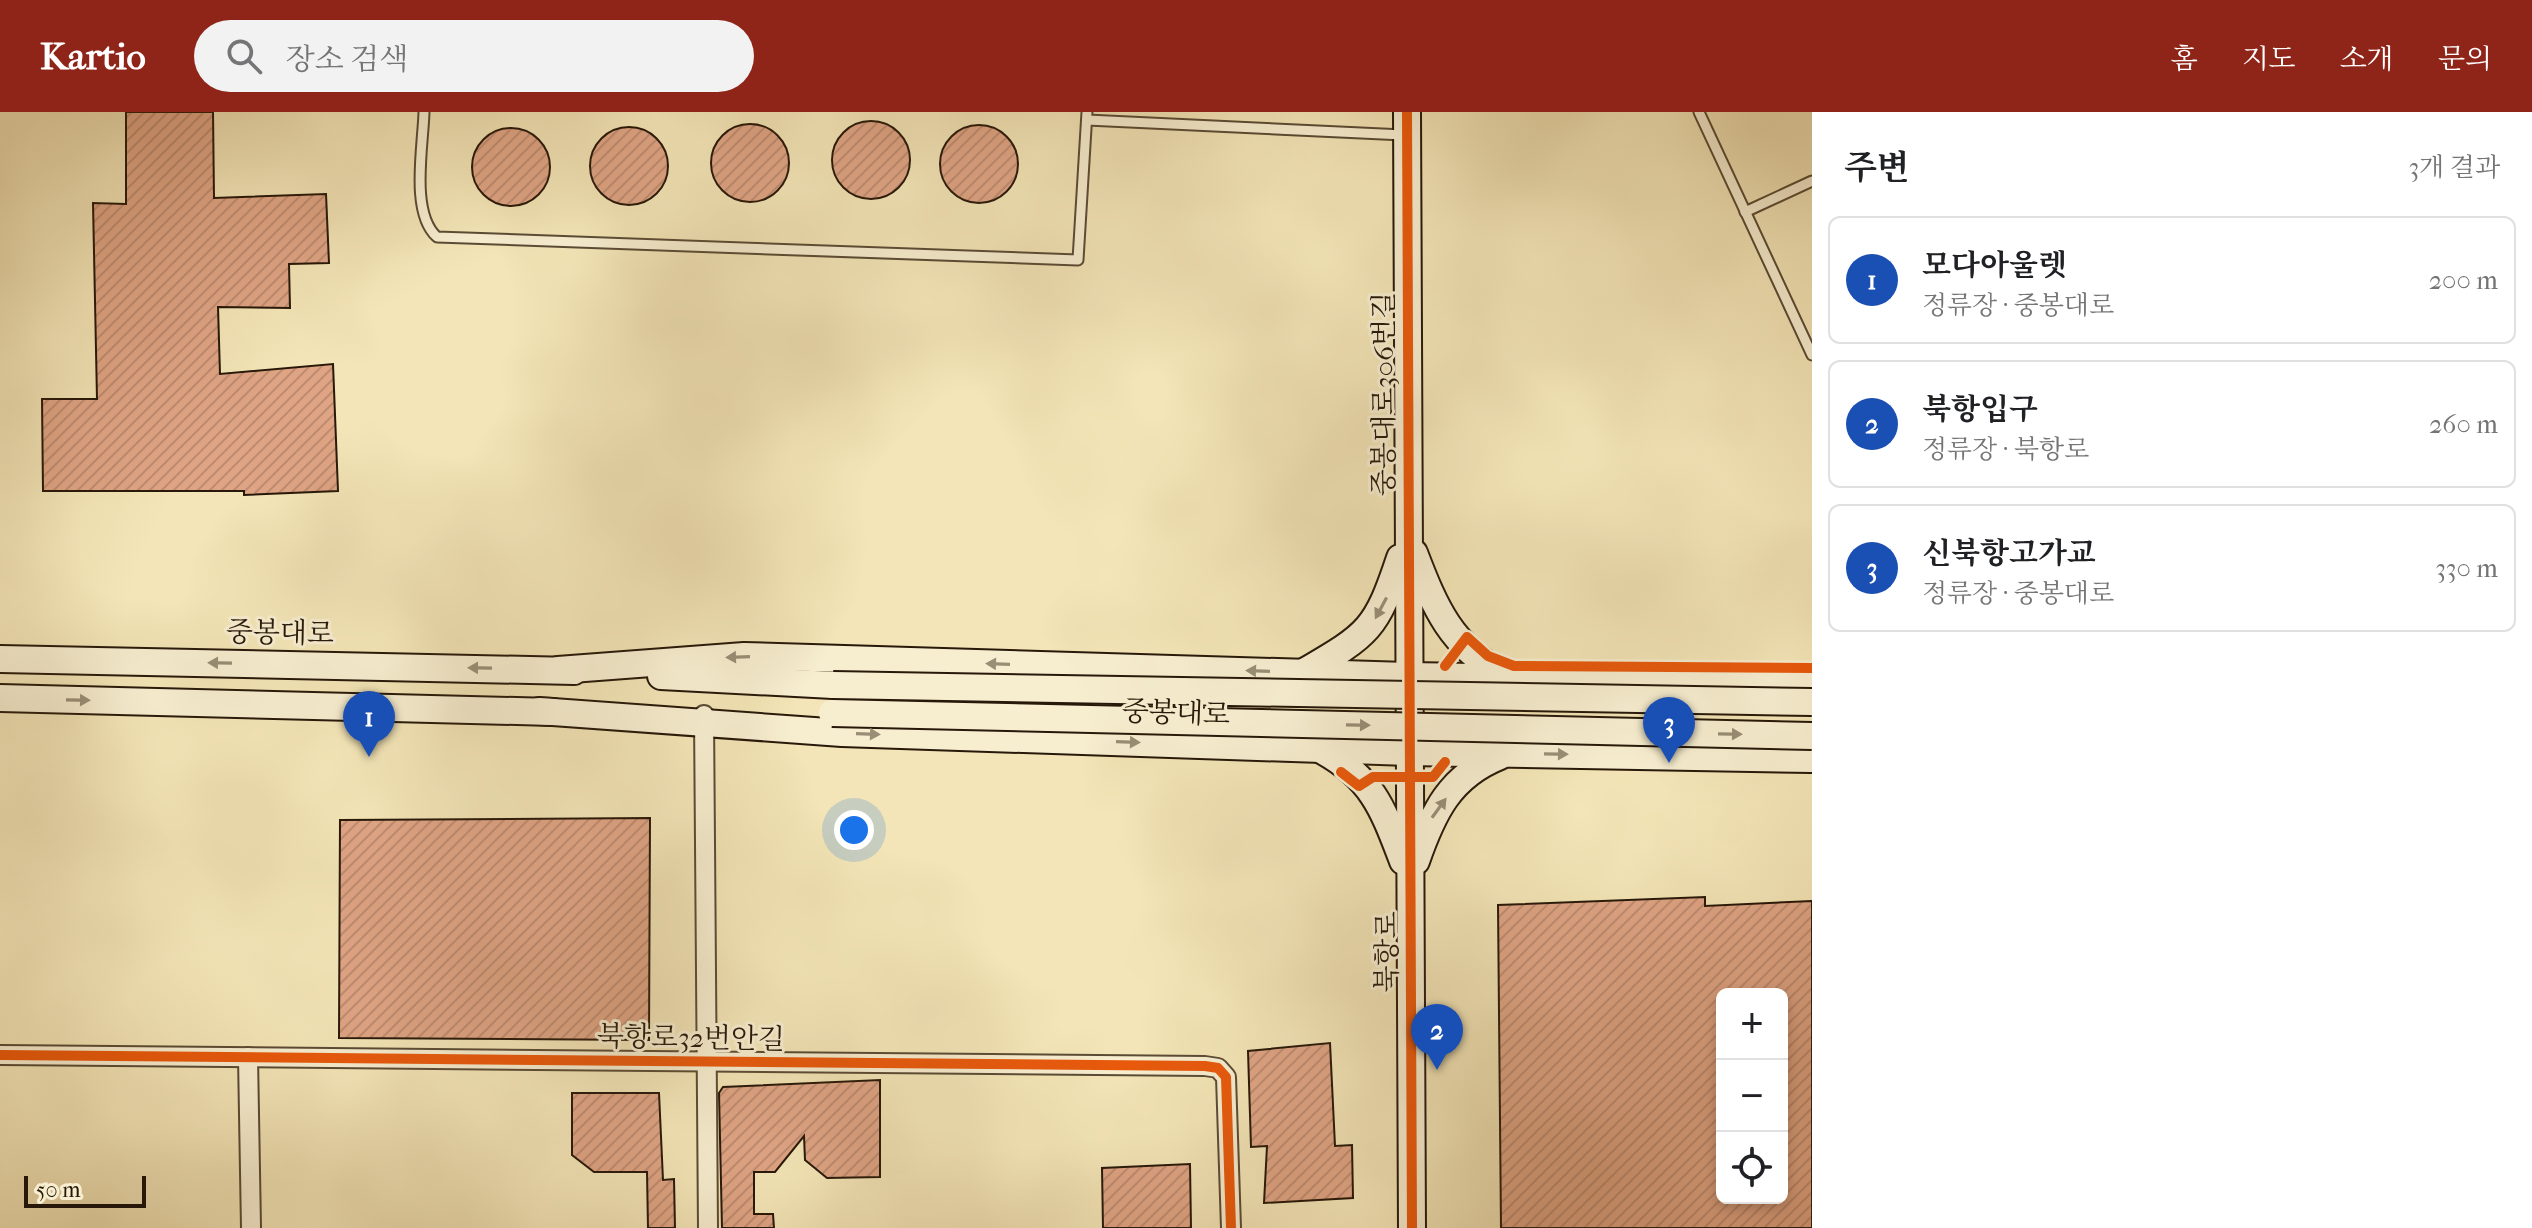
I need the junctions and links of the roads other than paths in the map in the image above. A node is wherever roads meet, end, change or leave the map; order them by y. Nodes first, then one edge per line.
1 (424, 112) edge
2 (1699, 112) edge
3 (1087, 116) edge
4 (1407, 124) edge
5 (1812, 181) edge
6 (1745, 212) junction
7 (1812, 355) edge
8 (1407, 535) junction
9 (0, 659) edge
10 (558, 670) junction
11 (1303, 673) junction
12 (1407, 676) junction
13 (1507, 677) junction
14 (1812, 682) edge
15 (0, 698) edge
16 (1812, 702) edge
17 (704, 719) junction
18 (1812, 736) edge
19 (1319, 749) junction
20 (1409, 752) junction
21 (1506, 753) junction
22 (1812, 759) edge
23 (1410, 880) junction
24 (0, 1055) edge
25 (248, 1057) junction
26 (705, 1061) junction
27 (251, 1228) edge
28 (708, 1228) edge
29 (1231, 1228) edge
30 (1412, 1228) edge

1 - 3 lane
2 - 6 lane
3 - 4 lane
4 - 8 main road, 중봉대로306번길
5 - 6 lane
6 - 7 lane
8 -> 11 main road
8 - 12 main road, 중봉대로306번길
8 - 13 main road
10 -> 9 main road, 중봉대로
11 -> 10 main road, 중봉대로
10 - 16 main road, 중봉대로, bridge
11 - 12 main road, 중봉대로
12 - 13 main road, 중봉대로
12 - 20 main road, 북항로
13 - 14 main road, 중봉대로
15 -> 17 main road, 중봉대로
17 -> 18 main road, 중봉대로, bridge
17 -> 19 main road, 중봉대로
17 - 26 street
19 - 20 main road, 중봉대로
19 - 23 main road
20 - 21 main road, 중봉대로
20 - 23 main road, 북항로
21 -> 22 main road, 중봉대로
23 -> 21 main road
23 - 30 main road, 북항로
24 - 25 street, 북항로32번안길
25 - 26 street, 북항로32번안길
25 - 27 street
26 - 28 street
26 - 29 street, 북항로32번안길

